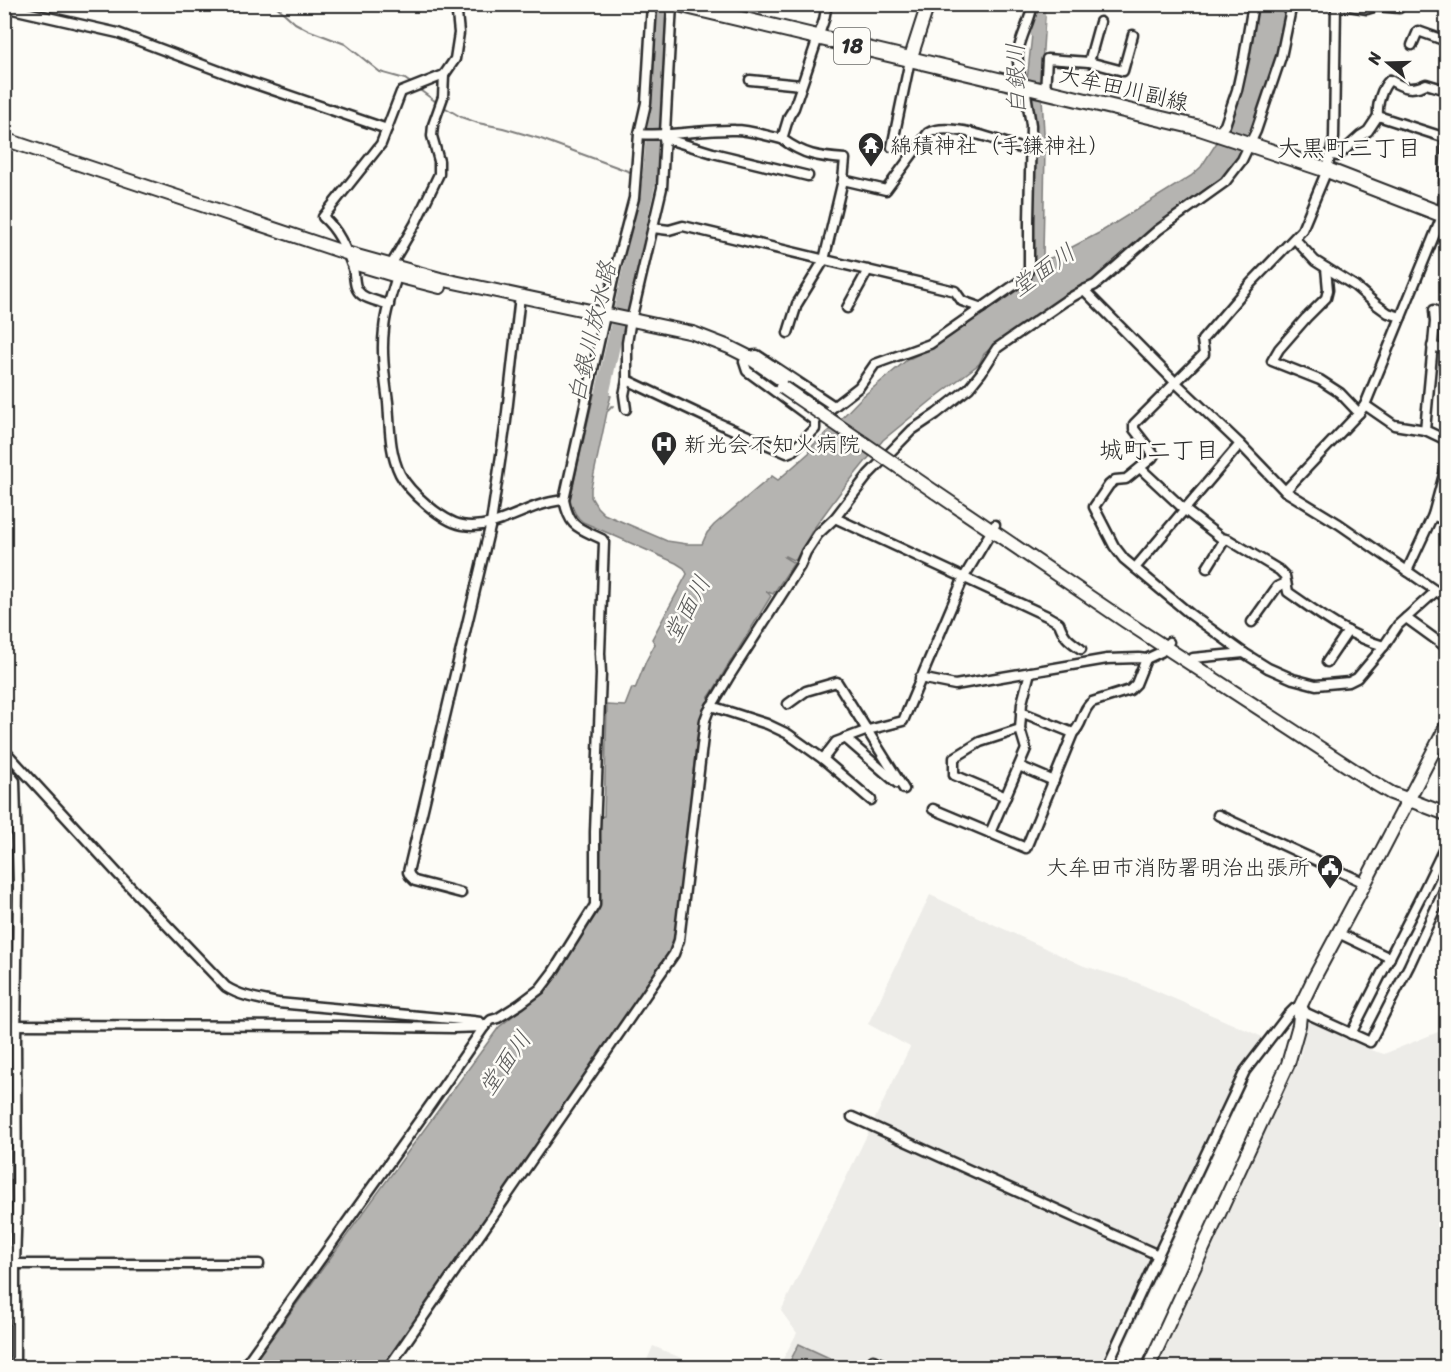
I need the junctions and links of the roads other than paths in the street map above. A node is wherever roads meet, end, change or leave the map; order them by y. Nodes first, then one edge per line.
1 (456, 4) edge
2 (652, 4) edge
3 (672, 4) edge
4 (678, 4) edge
5 (827, 4) edge
6 (928, 4) edge
7 (1033, 4) edge
8 (1253, 4) edge
9 (1292, 4) edge
10 (1336, 5) edge
11 (9, 8) edge
12 (1399, 8) dead end
13 (1100, 22) dead end
14 (1133, 35) dead end
15 (817, 37) junction
16 (1446, 41) edge
17 (1412, 45) dead end
18 (910, 60) junction
19 (1089, 62) junction
20 (444, 75) junction
21 (750, 80) dead end
22 (801, 85) junction
23 (1022, 86) junction
24 (1446, 90) edge
25 (1045, 92) junction
26 (1378, 116) junction
27 (387, 129) junction
28 (641, 134) junction
29 (1221, 134) junction
30 (663, 136) junction
31 (1446, 138) edge
32 (4, 139) edge
33 (782, 139) junction
34 (1249, 144) junction
35 (4, 147) edge
36 (892, 147) dead end
37 (1031, 152) junction
38 (1330, 154) junction
39 (1327, 170) junction
40 (808, 176) dead end
41 (843, 180) junction
42 (1444, 215) edge
43 (653, 228) junction
44 (1295, 239) junction
45 (348, 258) junction
46 (824, 260) junction
47 (1326, 268) junction
48 (394, 270) junction
49 (868, 270) junction
50 (1084, 290) junction
51 (520, 300) junction
52 (389, 305) junction
53 (847, 308) dead end
54 (982, 308) junction
55 (1434, 310) dead end
56 (604, 317) junction
57 (1401, 317) junction
58 (631, 322) junction
59 (788, 333) dead end
60 (1432, 346) junction
61 (1446, 350) edge
62 (746, 359) junction
63 (627, 380) junction
64 (1175, 382) junction
65 (1365, 405) junction
66 (834, 406) junction
67 (626, 409) dead end
68 (1359, 413) junction
69 (815, 421) junction
70 (1425, 430) junction
71 (1446, 440) edge
72 (1240, 444) junction
73 (1446, 467) edge
74 (1140, 468) junction
75 (1444, 482) edge
76 (1285, 491) junction
77 (564, 500) junction
78 (1185, 510) junction
79 (1433, 515) junction
80 (835, 518) junction
81 (1446, 521) edge
82 (491, 523) junction
83 (993, 528) junction
84 (1225, 539) junction
85 (1135, 568) junction
86 (1207, 568) dead end
87 (1407, 571) junction
88 (964, 577) junction
89 (1286, 583) junction
90 (1443, 592) edge
91 (1406, 618) junction
92 (1252, 622) dead end
93 (1348, 631) junction
94 (1167, 644) junction
95 (1384, 646) junction
96 (1446, 647) edge
97 (1082, 649) dead end
98 (1244, 653) junction
99 (1146, 659) junction
100 (1191, 660) junction
101 (1327, 662) dead end
102 (1030, 672) junction
103 (920, 678) junction
104 (788, 704) dead end
105 (711, 706) junction
106 (1021, 712) junction
107 (1020, 729) junction
108 (868, 730) junction
109 (1073, 733) junction
110 (1444, 735) edge
111 (845, 738) junction
112 (4, 750) edge
113 (823, 759) junction
114 (1019, 766) junction
115 (4, 767) edge
116 (1054, 781) junction
117 (1006, 797) junction
118 (1410, 797) junction
119 (871, 800) dead end
120 (1446, 807) edge
121 (933, 809) dead end
122 (1446, 814) edge
123 (1218, 815) dead end
124 (990, 833) junction
125 (1446, 844) edge
126 (1365, 883) junction
127 (1446, 886) edge
128 (461, 893) dead end
129 (1338, 933) junction
130 (1389, 958) junction
131 (1301, 1005) junction
132 (4, 1025) edge
133 (16, 1026) junction
134 (484, 1027) junction
135 (1351, 1034) junction
136 (852, 1117) dead end
137 (1158, 1255) junction
138 (15, 1259) junction
139 (4, 1264) edge
140 (259, 1264) dead end
141 (873, 1360) dead end
142 (15, 1368) edge
143 (243, 1368) edge
144 (388, 1368) edge
145 (890, 1368) edge
146 (1106, 1368) edge
147 (1148, 1368) edge

1 - 20 street
2 - 28 street
3 - 30 street
4 - 15 main road, 大牟田川副線 / 18
5 - 15 street
6 - 18 street
7 - 23 street
8 - 29 street
9 - 34 street
10 - 12 street
10 - 38 street
11 - 27 street
13 - 19 street
14 - 19 street
15 - 18 main road, 大牟田川副線 / 18
15 - 22 street
16 - 17 street
18 - 23 main road, 大牟田川副線 / 18
18 - 36 street
19 - 25 street
20 - 27 street
20 - 48 street
21 - 22 street
22 - 33 street
23 - 25 main road, 大牟田川副線 / 18
23 - 37 street
24 - 26 street
25 - 29 main road, 大牟田川副線 / 18
26 - 31 street
26 - 38 street
27 - 45 street
28 - 30 street
28 - 56 street
29 - 34 main road, 大牟田川副線 / 18
30 - 33 street
30 - 40 street
30 - 43 street
31 - 42 street
32 - 45 street
33 - 41 street
34 - 39 main road, 大牟田川副線 / 18
34 - 50 street
35 - 45 street
37 - 41 street
37 - 54 street
38 - 39 street
39 - 42 main road, 大牟田川副線 / 18
39 - 44 street
41 - 46 street
42 - 57 street
43 - 46 street
43 - 58 street
44 - 47 street
44 - 64 street
45 - 48 street
45 - 52 street
46 - 49 street
46 - 59 street
47 - 57 street
47 - 68 street
48 - 51 street
48 - 52 street
49 - 53 street
49 - 54 street
50 - 64 street
50 - 80 street
51 - 56 street
51 - 82 street
52 - 82 street
54 - 66 street
55 - 60 street
56 - 58 street
56 - 77 street
57 - 65 street
58 - 62 street
58 - 63 street
60 - 61 street
60 - 70 street
62 - 66 street
62 - 69 street
62 - 83 street
63 - 67 street
63 - 69 street
64 - 72 street
64 - 74 street
65 - 68 street
65 - 70 street
66 - 69 street
68 - 76 street
70 - 71 street
72 - 76 street
72 - 78 street
73 - 75 street
74 - 78 street
74 - 85 street
75 - 79 street
76 - 87 street
77 - 82 street
77 - 134 street
78 - 84 street
78 - 85 street
79 - 81 street
79 - 87 street
80 - 88 street
80 - 105 street
82 - 128 street
83 - 88 street
83 - 94 street
84 - 86 street
84 - 89 street
85 - 98 street
87 - 90 street
88 - 97 street
88 - 103 street
89 - 92 street
89 - 93 street
90 - 91 street
91 - 95 street
91 - 96 street
93 - 95 street
93 - 101 street
94 - 99 street
94 - 100 street
95 - 98 street
98 - 100 street
99 - 102 street
99 - 109 street
100 - 118 street
102 - 103 street
102 - 106 street
103 - 108 street
104 - 108 street
105 - 113 street
105 - 144 street
106 - 107 street
106 - 109 street
107 - 114 street
107 - 117 street
108 - 111 street
108 - 111 street
109 - 116 street
110 - 118 street
111 - 113 street
112 - 134 street
113 - 119 street
114 - 116 street
114 - 117 street
115 - 133 street
116 - 124 street
117 - 124 street
118 - 120 street
118 - 122 street
118 - 126 street
121 - 124 street
123 - 126 street
125 - 130 street
126 - 129 street
127 - 135 street
129 - 130 street
129 - 131 street
130 - 135 street
131 - 135 street
131 - 137 street
131 - 147 street
132 - 133 street
133 - 134 street
133 - 138 street
134 - 143 street
136 - 137 street
137 - 146 street
138 - 139 street
138 - 140 street
138 - 142 street
141 - 145 street

